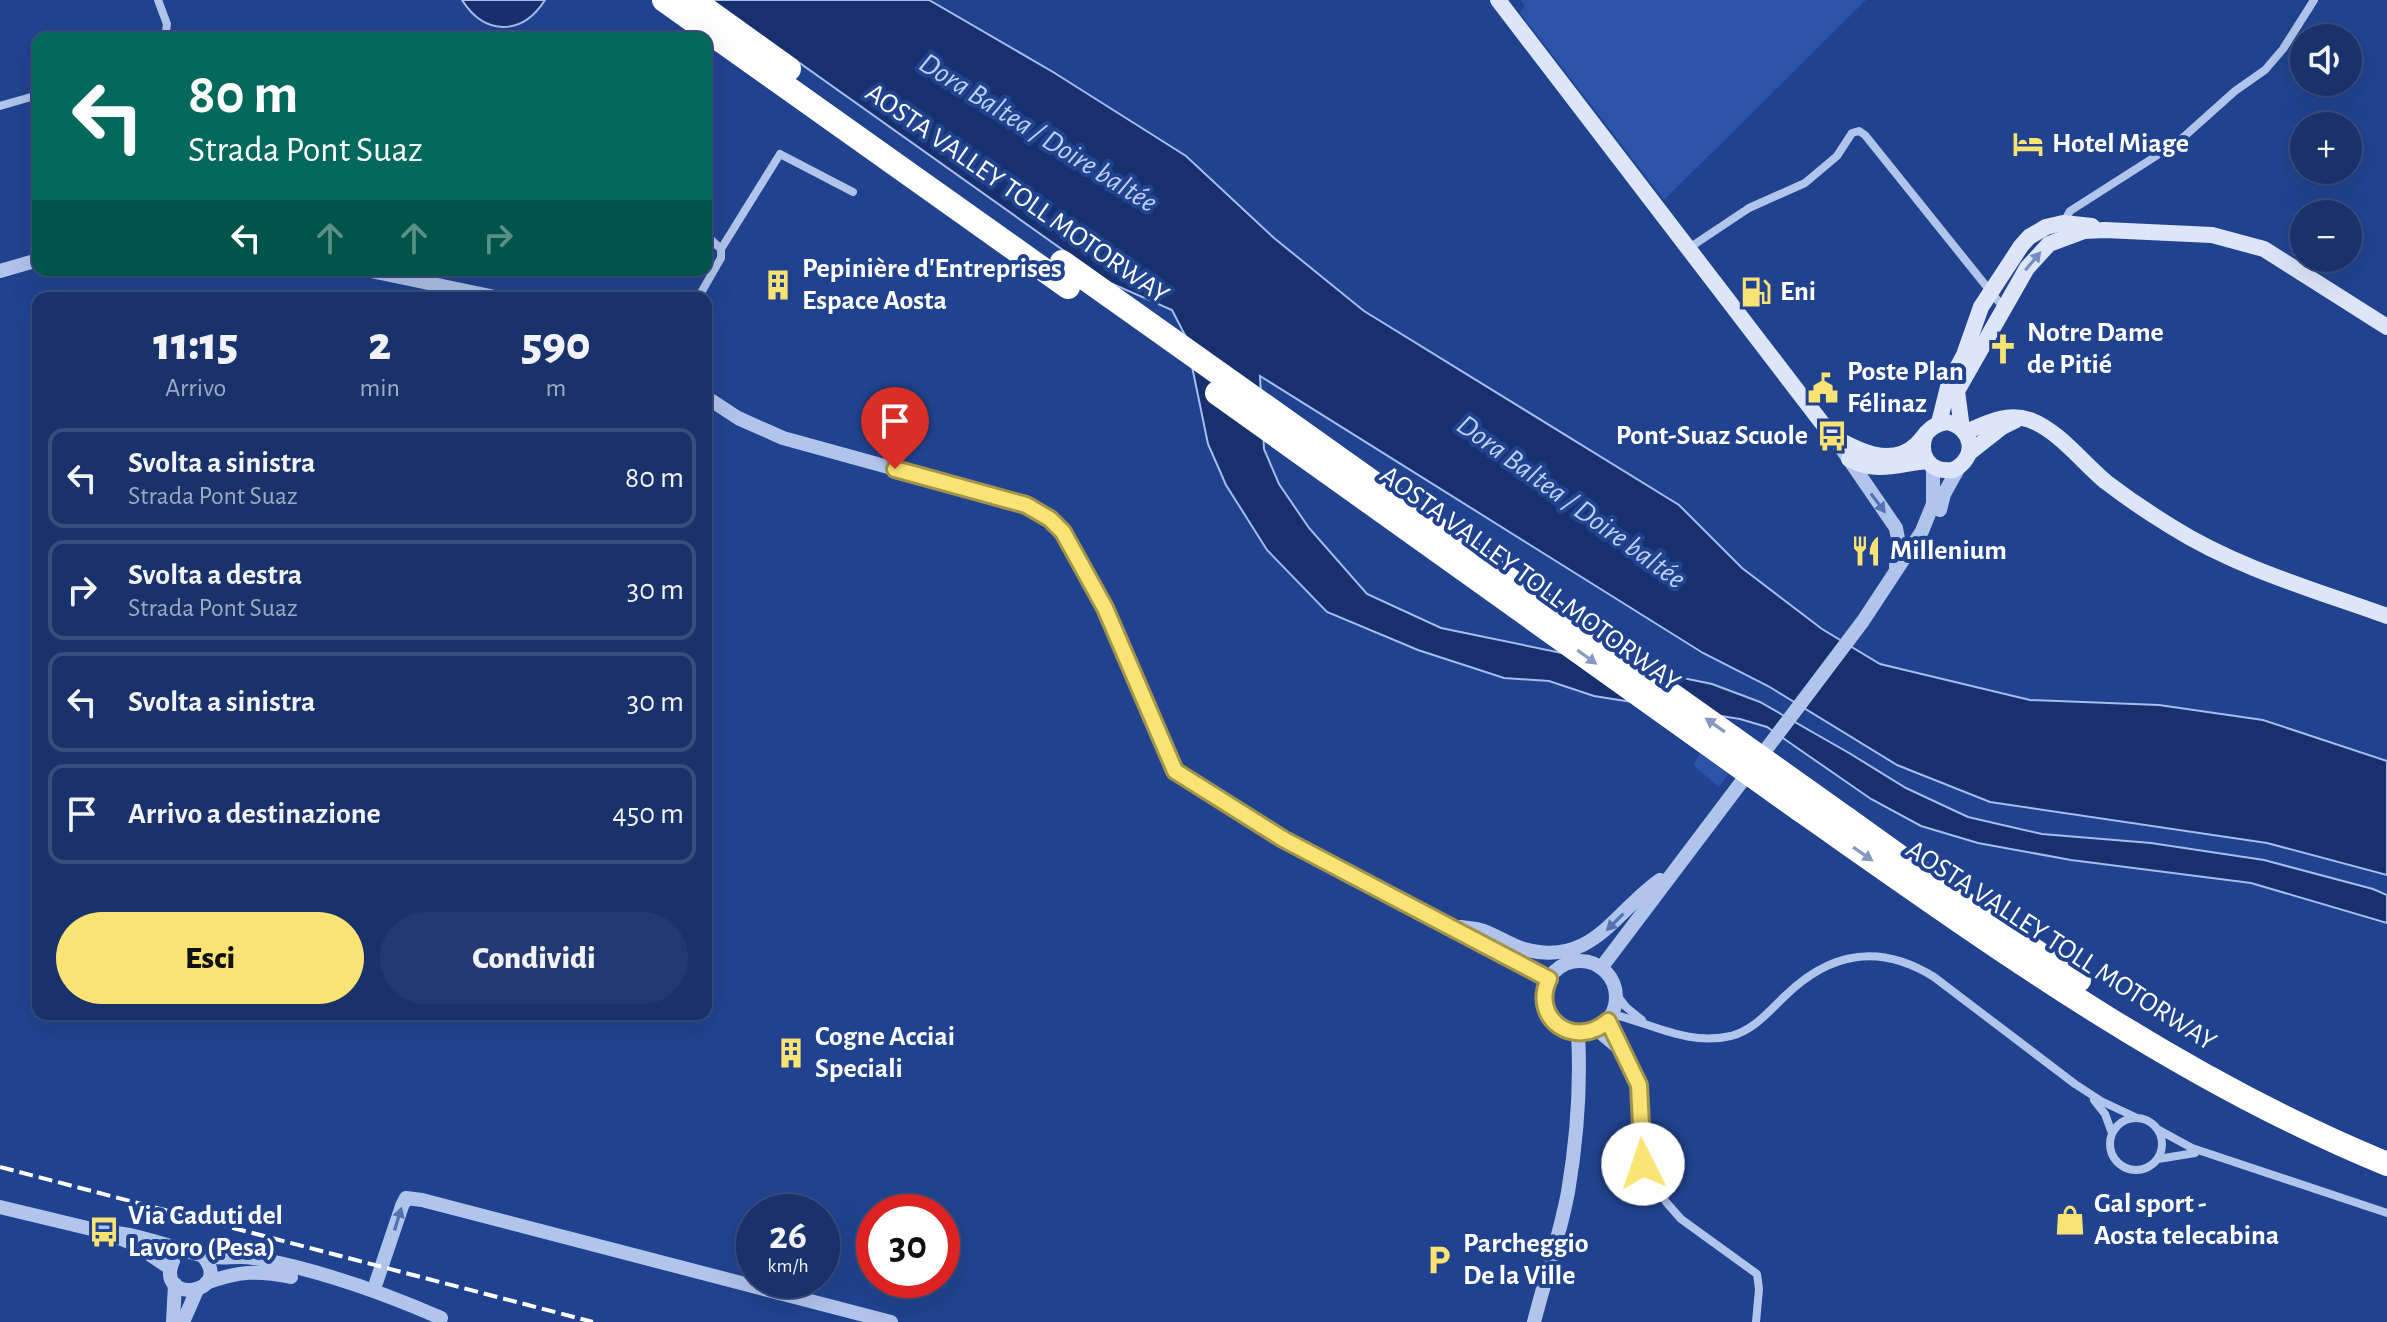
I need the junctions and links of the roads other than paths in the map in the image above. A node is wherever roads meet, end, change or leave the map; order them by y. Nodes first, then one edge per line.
1 (158, 0) edge
2 (664, 0) edge
3 (693, 0) edge
4 (1498, 0) edge
5 (2314, 0) edge
6 (166, 32) edge
7 (709, 32) edge
8 (712, 34) edge
9 (32, 97) edge
10 (0, 106) edge
11 (853, 192) dead end
12 (2063, 223) junction
13 (2105, 230) junction
14 (712, 241) edge
15 (1689, 248) junction
16 (721, 249) junction
17 (32, 262) edge
18 (0, 271) edge
19 (712, 274) edge
20 (395, 276) edge
21 (1990, 290) junction
22 (471, 292) edge
23 (2003, 307) junction
24 (2387, 327) edge
25 (712, 401) edge
26 (2017, 419) junction
27 (1932, 428) junction
28 (1964, 430) junction
29 (1832, 436) junction
30 (1969, 453) junction
31 (1849, 459) junction
32 (1930, 464) junction
33 (1959, 467) junction
34 (1896, 571) junction
35 (2387, 616) edge
36 (1860, 624) junction
37 (1674, 870) junction
38 (1451, 926) junction
39 (1601, 968) junction
40 (1549, 979) junction
41 (1616, 994) junction
42 (1610, 1018) junction
43 (1646, 1023) junction
44 (1586, 1032) junction
45 (1628, 1062) junction
46 (2075, 1084) junction
47 (2135, 1117) junction
48 (2159, 1130) junction
49 (2112, 1134) junction
50 (2387, 1147) edge
51 (2215, 1156) junction
52 (2158, 1159) junction
53 (2387, 1164) edge
54 (0, 1207) edge
55 (2387, 1213) edge
56 (104, 1232) junction
57 (195, 1254) junction
58 (170, 1268) junction
59 (258, 1272) junction
60 (175, 1284) junction
61 (371, 1286) junction
62 (202, 1287) junction
63 (446, 1320) edge
64 (173, 1322) edge
65 (183, 1322) edge
66 (891, 1322) edge
67 (1534, 1322) edge
68 (1756, 1322) edge

1 - 6 street
2 -> 7 highway, AOSTA VALLEY TOLL MOTORWAY, bridge
50 -> 3 highway, AOSTA VALLEY TOLL MOTORWAY, bridge
4 - 15 main road
5 - 12 street
8 -> 53 highway, AOSTA VALLEY TOLL MOTORWAY, bridge
9 - 10 street
11 - 16 street
12 - 13 main road
12 - 21 main road
23 -> 13 main road
13 - 24 main road
14 - 16 street
15 - 21 street
15 - 29 main road
16 - 19 street
17 - 18 street
20 - 22 street
21 - 23 street
21 - 27 main road
23 - 28 main road
25 - 38 street
26 - 28 main road
26 - 30 main road
26 - 35 main road
27 - 28 main road
27 - 29 main road
27 - 32 main road
28 - 30 main road
29 - 31 street
30 - 33 main road
31 - 32 main road
31 -> 34 street
32 - 33 main road
32 - 34 street
33 - 36 street
34 - 36 street
36 - 37 street, bridge
37 -> 38 street
37 - 39 street
38 - 40 street
39 - 40 street
39 - 41 street
40 - 44 street
41 - 42 street
41 - 43 street
42 - 43 street
42 - 44 street
42 - 45 street
43 - 46 street
44 - 45 street
44 - 67 street
45 - 68 street
46 - 47 street
46 - 49 street
47 - 48 street
47 - 49 street
48 - 51 street
48 - 52 street
49 - 52 street
51 - 52 street
51 - 55 street
54 - 56 street
56 - 57 street
56 - 58 street
57 - 58 street
57 - 61 street
57 - 62 street
58 - 60 street
59 - 61 street
59 - 62 street
59 - 63 street
60 - 62 street
60 - 64 street
61 - 63 street
61 -> 66 street
62 - 65 street

